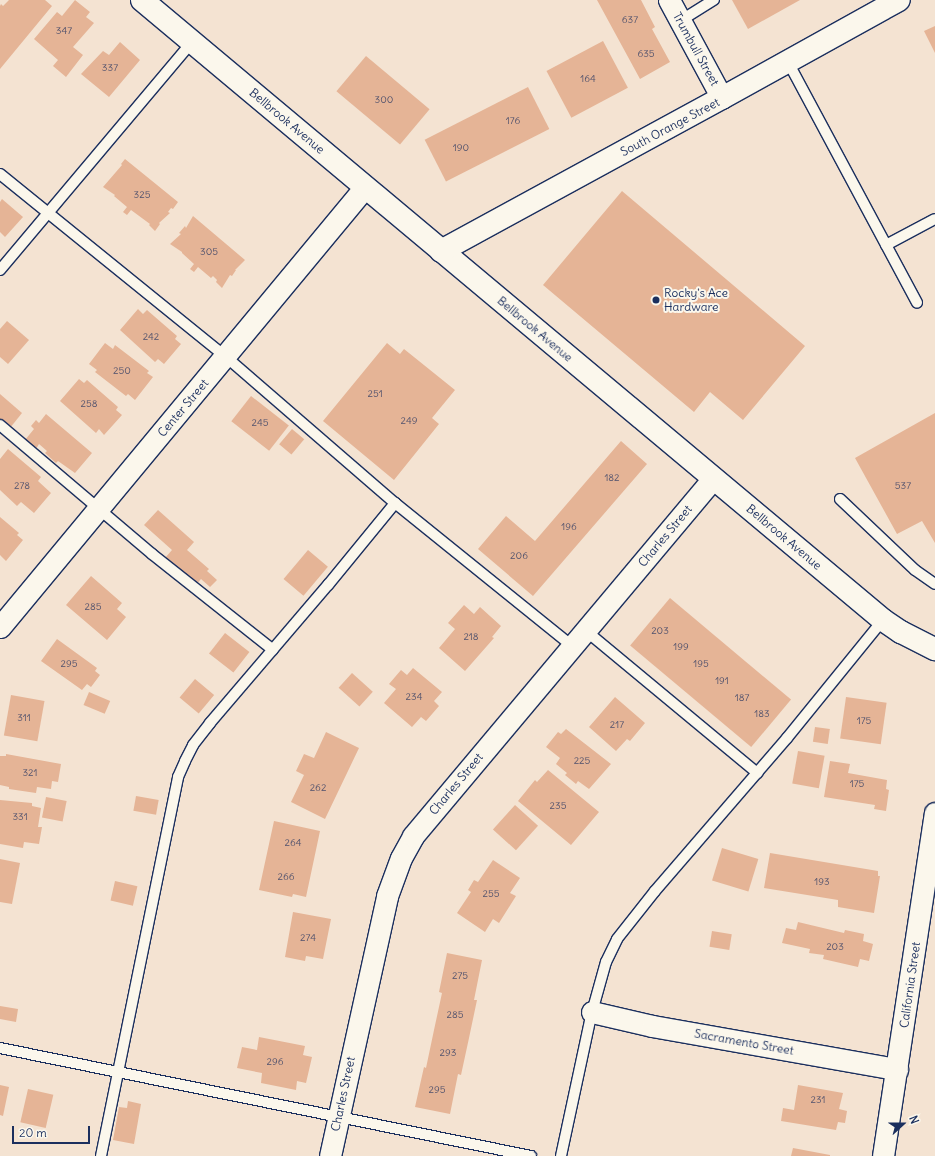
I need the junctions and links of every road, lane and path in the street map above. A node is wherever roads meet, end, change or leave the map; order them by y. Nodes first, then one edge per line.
1 (142, 0) edge
2 (669, 0) edge
3 (714, 0) edge
4 (899, 0) edge
5 (680, 21) junction
6 (192, 42) junction
7 (788, 62) junction
8 (722, 98) junction
9 (0, 174) edge
10 (365, 187) junction
11 (48, 214) junction
12 (935, 218) edge
13 (886, 245) junction
14 (441, 250) junction
15 (0, 270) edge
16 (917, 303) dead end
17 (225, 356) junction
18 (0, 425) edge
19 (714, 478) junction
20 (840, 499) dead end
21 (395, 503) junction
22 (99, 509) junction
23 (935, 584) edge
24 (883, 620) junction
25 (0, 627) edge
26 (585, 630) junction
27 (572, 646) junction
28 (935, 649) edge
29 (273, 650) junction
30 (756, 773) junction
31 (935, 813) edge
32 (592, 1012) junction
33 (0, 1048) edge
34 (897, 1069) junction
35 (118, 1071) junction
36 (338, 1116) junction
37 (101, 1156) edge
38 (330, 1156) edge
39 (531, 1156) edge
40 (561, 1156) edge
41 (883, 1156) edge

1 - 6 street, Bellbrook Avenue
2 - 5 street, Trumbull Street
3 - 5 lane
4 - 7 street, South Orange Street
5 - 8 street, Trumbull Street
6 - 10 street, Bellbrook Avenue
6 - 11 lane
7 - 8 street, South Orange Street
7 - 13 lane
8 - 14 street, South Orange Street
9 - 11 lane
10 - 14 street, Bellbrook Avenue
10 - 17 street, Center Street
11 - 15 lane
11 - 17 lane
12 - 13 lane
13 - 16 lane
14 - 19 street, Bellbrook Avenue
17 - 21 lane
17 - 22 street, Center Street
18 - 22 lane
19 - 24 street, Bellbrook Avenue
19 - 26 street, Charles Street
20 - 23 lane
21 - 27 lane
21 - 29 lane
22 - 25 street, Center Street
22 - 29 lane
24 - 28 street, Bellbrook Avenue
24 - 30 lane
26 - 27 street, Charles Street
26 - 30 lane
27 - 36 street, Charles Street
29 - 35 lane
30 - 32 lane
31 - 34 street, California Street
32 - 34 street, Sacramento Street
32 - 40 lane
33 - 35 lane
34 - 41 street, California Street
35 - 36 lane
35 - 37 lane
36 - 38 street, Charles Street
36 - 39 lane

